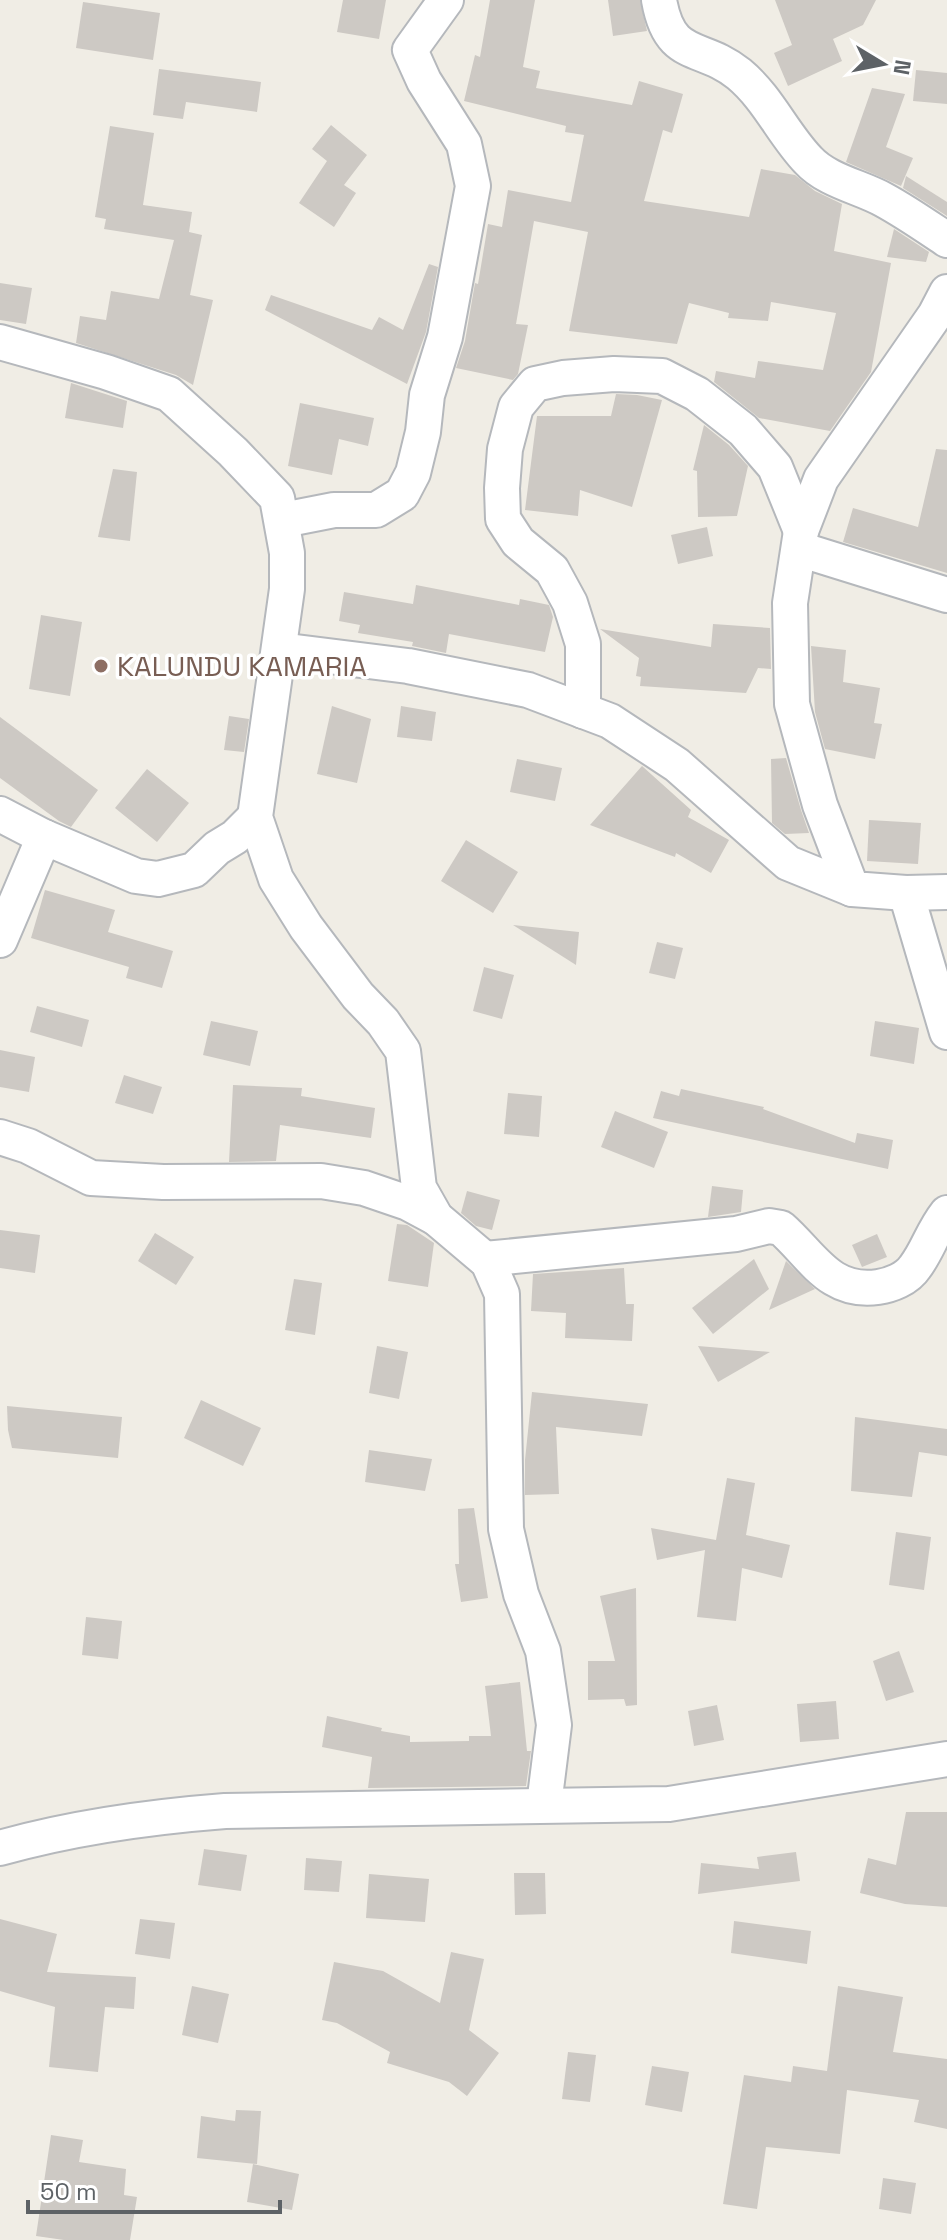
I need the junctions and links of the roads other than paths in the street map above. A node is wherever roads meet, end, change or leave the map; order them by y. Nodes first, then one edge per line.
1 (446, 0) edge
2 (659, 0) edge
3 (947, 240) edge
4 (947, 292) edge
5 (0, 342) edge
6 (283, 520) junction
7 (800, 540) junction
8 (947, 595) edge
9 (280, 650) junction
10 (583, 711) junction
11 (0, 814) edge
12 (255, 817) junction
13 (44, 837) junction
14 (852, 889) junction
15 (947, 892) edge
16 (906, 893) junction
17 (0, 940) edge
18 (947, 1032) edge
19 (0, 1137) edge
20 (947, 1213) edge
21 (436, 1218) junction
22 (485, 1259) junction
23 (947, 1759) edge
24 (544, 1805) junction
25 (0, 1848) edge

1 - 6 street
2 - 3 street
4 - 7 street
5 - 6 street
6 - 9 street
7 - 8 street
7 - 10 street
7 - 14 street
9 - 10 street
9 - 12 street
10 - 14 street
11 - 13 street
12 - 13 street
12 - 21 street
13 - 17 street
14 - 16 street
15 - 16 street
16 - 18 street
19 - 21 street
20 - 22 street
21 - 22 street
22 - 24 street
23 - 24 street
24 - 25 street

